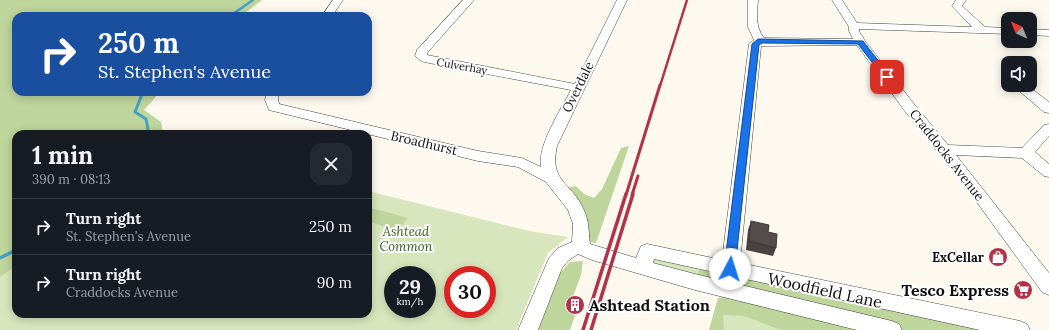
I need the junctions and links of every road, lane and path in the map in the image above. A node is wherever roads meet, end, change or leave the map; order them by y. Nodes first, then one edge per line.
1 (338, 0) edge
2 (469, 0) edge
3 (622, 0) edge
4 (753, 0) edge
5 (837, 0) edge
6 (961, 0) edge
7 (330, 12) edge
8 (854, 26) junction
9 (982, 30) junction
10 (1001, 31) edge
11 (1037, 33) edge
12 (1049, 34) edge
13 (761, 41) junction
14 (860, 42) junction
15 (578, 88) junction
16 (1028, 92) edge
17 (271, 96) edge
18 (1049, 109) edge
19 (1049, 128) edge
20 (369, 130) edge
21 (372, 131) edge
22 (945, 150) junction
23 (548, 153) junction
24 (1026, 153) junction
25 (522, 163) junction
26 (1049, 172) edge
27 (550, 178) junction
28 (581, 246) junction
29 (643, 267) junction
30 (730, 269) junction
31 (1049, 287) edge
32 (528, 330) edge
33 (892, 330) edge
34 (1020, 330) edge

1 - 7 street
2 - 15 street, Culverhay
3 - 15 street, Overdale
4 - 13 street
5 - 8 street, Craddocks Avenue
6 - 9 street
8 - 9 street
8 - 14 street, Craddocks Avenue
9 - 10 street
11 - 12 street
13 - 14 street
13 - 30 street
14 - 22 street, Craddocks Avenue
15 - 23 street, Overdale
16 - 18 street
17 - 20 street, Broadhurst
19 - 24 street
21 - 25 street, Broadhurst
22 - 24 street
22 - 31 street, Craddocks Avenue
23 - 25 street
23 - 27 street, Overdale
24 - 26 street
25 - 27 street, Broadhurst
27 - 28 street, Broadhurst
28 - 29 street, Woodfield Lane
28 - 32 street
29 - 30 street, Woodfield Lane
29 - 33 street, Woodfield Lane
30 - 34 street, Woodfield Lane

